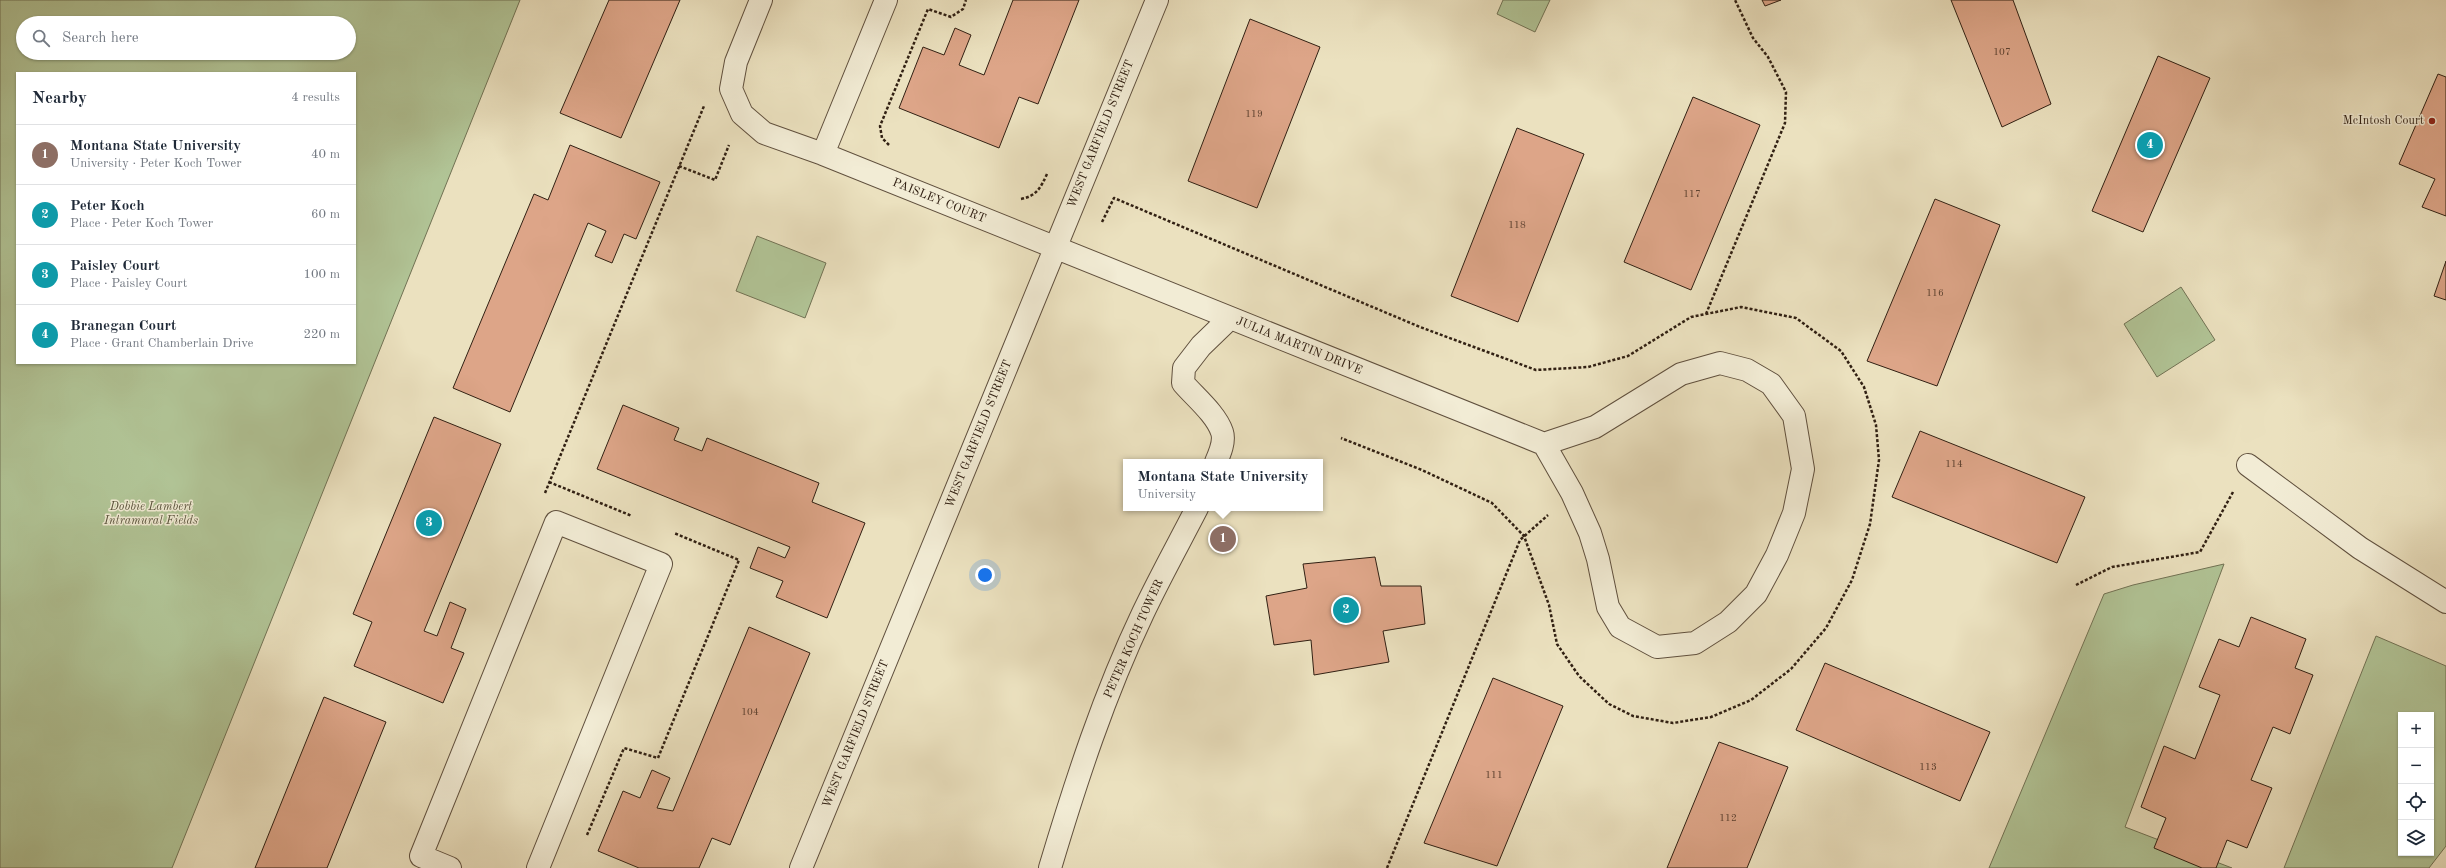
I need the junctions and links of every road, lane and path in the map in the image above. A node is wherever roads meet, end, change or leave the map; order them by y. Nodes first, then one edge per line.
1 (761, 0) edge
2 (886, 0) edge
3 (966, 0) edge
4 (1157, 0) edge
5 (1735, 0) edge
6 (706, 101) dead end
7 (742, 114) junction
8 (891, 148) dead end
9 (823, 154) junction
10 (679, 166) junction
11 (1047, 174) dead end
12 (1014, 196) dead end
13 (1055, 247) junction
14 (1706, 314) dead end
15 (1230, 318) junction
16 (1544, 444) junction
17 (1217, 459) edge
18 (2248, 465) joint
19 (1572, 493) junction
20 (543, 497) dead end
21 (1195, 511) edge
22 (2076, 585) dead end
23 (2446, 602) edge
24 (450, 868) edge
25 (538, 868) edge
26 (802, 868) edge
27 (1050, 868) edge
28 (1386, 868) edge

1 - 7 street, PAISLEY COURT
2 - 9 street
3 - 8 path
4 - 13 street, WEST GARFIELD STREET
5 - 14 path
6 - 10 path
7 - 9 street, PAISLEY COURT
7 - 10 path
9 - 13 street, PAISLEY COURT
10 - 20 path
11 - 12 path
13 - 15 street, JULIA MARTIN DRIVE
13 - 26 street, WEST GARFIELD STREET
15 - 16 street, JULIA MARTIN DRIVE
15 - 17 street
16 - 19 street
16 - 19 street
18 - 22 path
18 - 23 street
19 - 28 path
21 - 27 street, PETER KOCH TOWER
24 - 25 street

